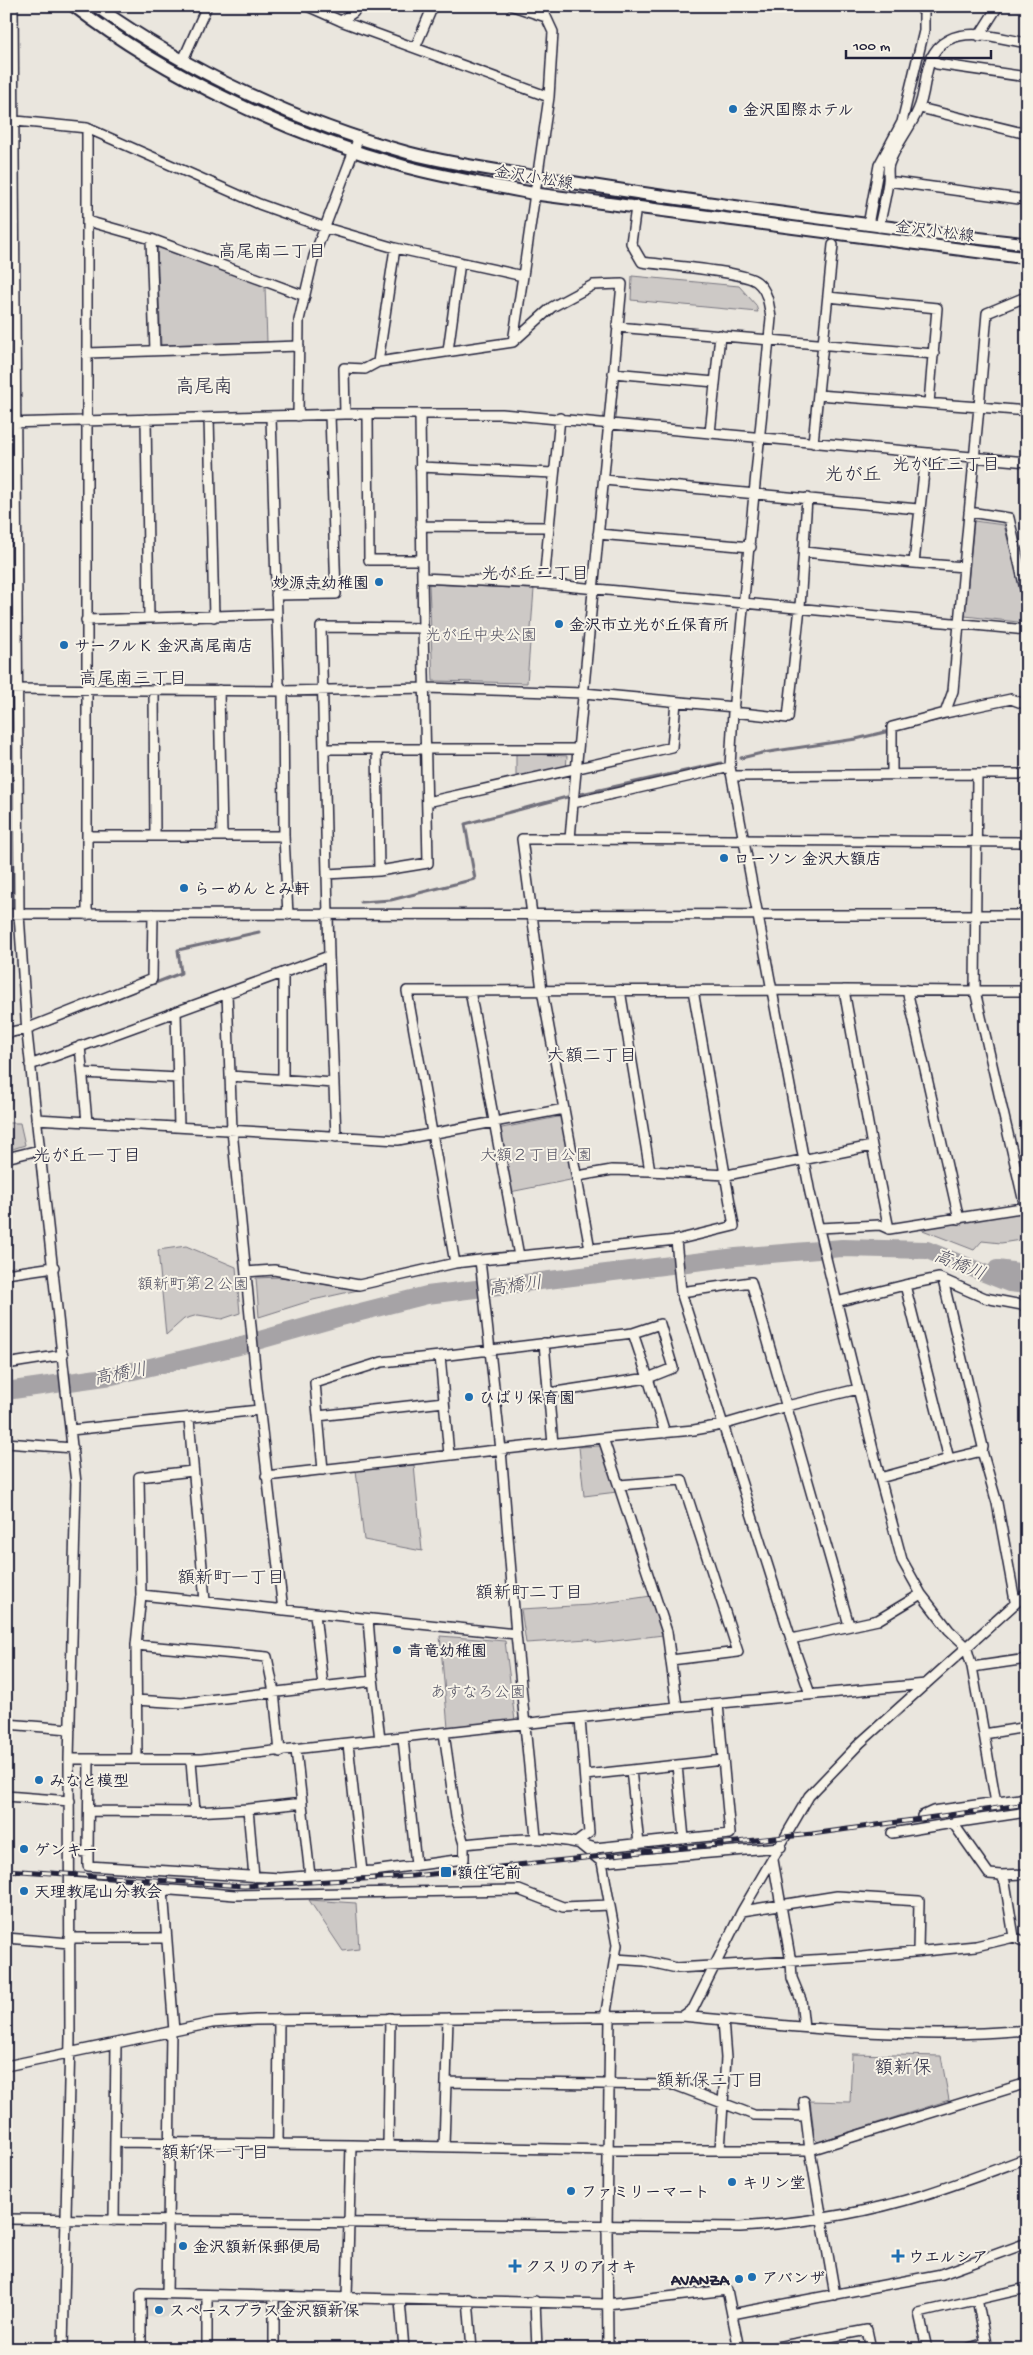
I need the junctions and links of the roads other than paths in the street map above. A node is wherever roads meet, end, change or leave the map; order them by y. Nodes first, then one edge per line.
1 (13, 6) edge
2 (74, 6) edge
3 (96, 6) edge
4 (207, 6) edge
5 (307, 6) edge
6 (355, 6) edge
7 (433, 6) edge
8 (513, 6) edge
9 (541, 6) edge
10 (919, 6) edge
11 (998, 6) edge
12 (546, 17) junction
13 (341, 21) junction
14 (979, 36) junction
15 (1027, 43) edge
16 (415, 48) junction
17 (931, 57) junction
18 (184, 60) junction
19 (1027, 77) edge
20 (549, 97) junction
21 (920, 108) junction
22 (10, 120) edge
23 (87, 128) junction
24 (1027, 134) edge
25 (359, 137) junction
26 (355, 150) junction
27 (538, 177) junction
28 (888, 181) junction
29 (536, 194) junction
30 (1027, 200) edge
31 (636, 207) junction
32 (88, 220) junction
33 (873, 226) junction
34 (326, 228) junction
35 (151, 239) junction
36 (1027, 244) edge
37 (833, 246) dead end
38 (395, 248) junction
39 (1027, 258) edge
40 (460, 262) junction
41 (524, 276) junction
42 (305, 296) junction
43 (828, 297) junction
44 (1027, 298) edge
45 (617, 327) junction
46 (720, 335) junction
47 (769, 340) junction
48 (513, 342) junction
49 (822, 344) junction
50 (299, 346) junction
51 (155, 350) junction
52 (448, 351) junction
53 (87, 353) junction
54 (934, 354) junction
55 (378, 362) junction
56 (613, 373) junction
57 (715, 382) junction
58 (818, 395) junction
59 (929, 403) junction
60 (980, 407) junction
61 (1027, 411) edge
62 (345, 414) junction
63 (420, 414) junction
64 (330, 415) junction
65 (368, 415) junction
66 (298, 416) junction
67 (271, 417) junction
68 (209, 418) junction
69 (560, 418) junction
70 (146, 419) junction
71 (86, 420) junction
72 (11, 423) edge
73 (609, 424) junction
74 (710, 433) junction
75 (760, 438) junction
76 (813, 443) junction
77 (926, 454) junction
78 (974, 456) junction
79 (1027, 462) edge
80 (420, 467) junction
81 (554, 473) junction
82 (604, 480) junction
83 (756, 493) junction
84 (807, 498) junction
85 (918, 509) junction
86 (969, 512) junction
87 (421, 526) junction
88 (549, 527) junction
89 (598, 534) junction
90 (750, 547) junction
91 (804, 552) junction
92 (421, 560) junction
93 (914, 562) junction
94 (964, 566) junction
95 (422, 578) junction
96 (544, 584) junction
97 (593, 589) junction
98 (276, 595) junction
99 (1027, 598) edge
100 (744, 602) junction
101 (800, 607) junction
102 (276, 614) junction
103 (214, 617) junction
104 (150, 618) junction
105 (86, 620) junction
106 (960, 624) junction
107 (424, 628) junction
108 (1027, 630) edge
109 (426, 688) junction
110 (6, 689) edge
111 (17, 689) junction
112 (86, 689) junction
113 (323, 689) junction
114 (154, 690) junction
115 (219, 690) junction
116 (283, 691) junction
117 (584, 693) junction
118 (676, 702) junction
119 (1027, 705) edge
120 (734, 710) junction
121 (945, 713) junction
122 (426, 749) junction
123 (578, 749) junction
124 (324, 750) junction
125 (377, 750) junction
126 (576, 770) junction
127 (731, 772) junction
128 (892, 774) junction
129 (977, 774) junction
130 (1027, 774) edge
131 (573, 799) junction
132 (426, 802) junction
133 (87, 836) junction
134 (155, 836) junction
135 (222, 836) junction
136 (284, 836) junction
137 (570, 838) junction
138 (744, 840) junction
139 (978, 842) junction
140 (1027, 842) edge
141 (379, 872) junction
142 (327, 874) junction
143 (6, 914) edge
144 (20, 914) junction
145 (153, 914) junction
146 (532, 914) junction
147 (758, 914) junction
148 (87, 915) junction
149 (288, 915) junction
150 (328, 915) junction
151 (977, 915) junction
152 (1027, 915) edge
153 (329, 956) junction
154 (283, 973) junction
155 (771, 989) junction
156 (470, 990) junction
157 (542, 990) junction
158 (620, 990) junction
159 (693, 990) junction
160 (844, 990) junction
161 (907, 990) junction
162 (975, 991) junction
163 (1027, 991) edge
164 (228, 993) junction
165 (176, 1012) junction
166 (26, 1031) junction
167 (6, 1033) edge
168 (80, 1046) junction
169 (30, 1065) junction
170 (83, 1073) junction
171 (230, 1076) junction
172 (178, 1078) junction
173 (283, 1080) junction
174 (334, 1083) junction
175 (564, 1108) junction
176 (36, 1119) junction
177 (87, 1122) junction
178 (495, 1122) junction
179 (179, 1127) junction
180 (232, 1130) junction
181 (430, 1134) junction
182 (336, 1137) junction
183 (872, 1146) junction
184 (39, 1150) junction
185 (6, 1158) edge
186 (803, 1160) junction
187 (650, 1171) junction
188 (727, 1175) junction
189 (578, 1176) junction
190 (1026, 1207) edge
191 (959, 1219) junction
192 (889, 1229) junction
193 (819, 1230) junction
194 (676, 1243) junction
195 (590, 1249) junction
196 (520, 1256) junction
197 (481, 1262) junction
198 (455, 1263) junction
199 (54, 1266) junction
200 (246, 1272) junction
201 (6, 1274) edge
202 (943, 1280) junction
203 (905, 1285) junction
204 (681, 1288) junction
205 (836, 1302) junction
206 (1027, 1306) edge
207 (633, 1332) junction
208 (544, 1343) junction
209 (490, 1349) junction
210 (440, 1356) junction
211 (63, 1357) junction
212 (6, 1364) edge
213 (648, 1378) junction
214 (858, 1389) junction
215 (549, 1393) junction
216 (444, 1402) junction
217 (786, 1406) junction
218 (259, 1410) junction
219 (318, 1416) junction
220 (189, 1419) junction
221 (722, 1425) junction
222 (72, 1430) junction
223 (665, 1433) junction
224 (603, 1438) junction
225 (6, 1443) edge
226 (553, 1444) junction
227 (73, 1448) junction
228 (501, 1450) junction
229 (982, 1451) junction
230 (449, 1456) junction
231 (949, 1460) junction
232 (193, 1470) junction
233 (323, 1470) junction
234 (266, 1476) junction
235 (880, 1478) junction
236 (619, 1485) junction
237 (1027, 1593) edge
238 (921, 1594) junction
239 (141, 1595) junction
240 (1016, 1601) junction
241 (204, 1602) junction
242 (282, 1610) junction
243 (316, 1614) junction
244 (368, 1619) junction
245 (849, 1625) junction
246 (516, 1634) junction
247 (791, 1639) junction
248 (136, 1646) junction
249 (966, 1646) junction
250 (1027, 1659) edge
251 (671, 1660) junction
252 (972, 1667) junction
253 (373, 1678) junction
254 (926, 1684) junction
255 (323, 1686) junction
256 (274, 1692) junction
257 (810, 1694) junction
258 (136, 1700) junction
259 (718, 1704) junction
260 (677, 1707) junction
261 (580, 1719) junction
262 (6, 1724) edge
263 (526, 1724) junction
264 (1027, 1727) edge
265 (70, 1729) junction
266 (444, 1733) junction
267 (984, 1734) junction
268 (403, 1738) junction
269 (380, 1740) junction
270 (348, 1744) junction
271 (296, 1750) junction
272 (280, 1752) junction
273 (69, 1759) junction
274 (89, 1759) junction
275 (137, 1759) junction
276 (191, 1760) junction
277 (723, 1760) junction
278 (677, 1765) junction
279 (631, 1770) junction
280 (585, 1776) junction
281 (6, 1796) edge
282 (1027, 1798) edge
283 (70, 1801) junction
284 (302, 1803) junction
285 (996, 1803) junction
286 (248, 1809) junction
287 (89, 1812) junction
288 (195, 1812) junction
289 (1027, 1812) edge
290 (922, 1816) dead end
291 (953, 1823) junction
292 (892, 1832) dead end
293 (536, 1837) junction
294 (684, 1839) junction
295 (577, 1842) junction
296 (464, 1844) junction
297 (639, 1844) junction
298 (780, 1847) junction
299 (70, 1852) junction
300 (88, 1852) junction
301 (773, 1860) junction
302 (602, 1862) junction
303 (416, 1865) junction
304 (362, 1872) junction
305 (1027, 1874) edge
306 (1001, 1875) junction
307 (310, 1876) junction
308 (254, 1877) junction
309 (70, 1882) junction
310 (163, 1890) junction
311 (610, 1905) junction
312 (781, 1906) junction
313 (742, 1911) junction
314 (1014, 1937) junction
315 (6, 1938) edge
316 (166, 1938) junction
317 (70, 1940) junction
318 (1027, 1943) edge
319 (918, 1951) junction
320 (615, 1959) junction
321 (791, 1962) junction
322 (714, 1965) junction
323 (683, 2016) junction
324 (390, 2018) junction
325 (448, 2018) junction
326 (610, 2018) junction
327 (279, 2019) junction
328 (723, 2020) junction
329 (804, 2027) junction
330 (1027, 2030) edge
331 (173, 2031) junction
332 (116, 2043) junction
333 (70, 2053) junction
334 (6, 2066) edge
335 (446, 2082) junction
336 (1027, 2083) edge
337 (610, 2085) junction
338 (804, 2101) dead end
339 (722, 2103) junction
340 (806, 2116) junction
341 (170, 2141) junction
342 (115, 2142) junction
343 (278, 2144) junction
344 (388, 2144) junction
345 (351, 2145) junction
346 (444, 2146) junction
347 (609, 2150) junction
348 (720, 2150) junction
349 (810, 2150) junction
350 (1027, 2158) edge
351 (6, 2219) edge
352 (823, 2219) junction
353 (65, 2220) junction
354 (114, 2221) junction
355 (169, 2222) junction
356 (350, 2224) junction
357 (607, 2226) junction
358 (1027, 2243) edge
359 (1027, 2288) edge
360 (167, 2294) junction
361 (207, 2295) junction
362 (835, 2295) junction
363 (274, 2296) junction
364 (347, 2298) junction
365 (468, 2299) junction
366 (400, 2300) junction
367 (977, 2300) junction
368 (535, 2301) junction
369 (607, 2304) junction
370 (732, 2314) junction
371 (987, 2346) edge
372 (63, 2349) edge
373 (141, 2349) edge
374 (207, 2349) edge
375 (274, 2349) edge
376 (404, 2349) edge
377 (472, 2349) edge
378 (538, 2349) edge
379 (608, 2349) edge
380 (739, 2349) edge
381 (766, 2349) edge
382 (871, 2349) edge
383 (927, 2349) edge
384 (966, 2349) edge

1 - 22 street
2 - 26 main road, 金沢小松線
3 - 18 main road, 金沢小松線
4 - 18 street
5 - 13 street
6 - 13 street
7 - 16 street
8 - 12 street
9 - 12 street
10 - 33 street
11 - 14 street
12 - 20 street
13 - 16 street
14 - 15 street
14 - 17 street
16 - 20 street
17 - 19 street
17 - 21 street
18 - 25 main road, 金沢小松線
20 - 27 street
21 - 24 street
21 - 28 street
22 - 23 street
22 - 72 street
23 - 32 street
23 - 34 street
25 - 26 street
25 - 27 main road, 金沢小松線
26 - 29 main road, 金沢小松線
26 - 34 street
27 - 29 street
27 - 33 main road, 金沢小松線
28 - 30 street
28 - 33 street
29 - 31 main road, 金沢小松線
29 - 41 street
31 - 39 main road, 金沢小松線
31 - 47 street
32 - 35 street
32 - 53 street
33 - 36 main road, 金沢小松線
34 - 38 street
34 - 42 street
35 - 42 street
35 - 51 street
37 - 43 street
38 - 40 street
38 - 55 street
40 - 41 street
40 - 52 street
41 - 48 street
42 - 50 street
43 - 49 street
43 - 54 street
44 - 60 street
45 - 46 street
45 - 48 street
45 - 56 street
46 - 47 street
46 - 57 street
47 - 49 street
47 - 75 street
48 - 52 street
49 - 54 street
49 - 58 street
50 - 51 street
50 - 66 street
51 - 53 street
52 - 55 street
53 - 71 street
54 - 59 street
55 - 62 street
56 - 57 street
56 - 73 street
57 - 74 street
58 - 59 street
58 - 76 street
59 - 60 street
60 - 61 street
60 - 78 street
62 - 64 street
62 - 65 street
63 - 65 street
63 - 69 street
63 - 80 street
64 - 66 street
64 - 98 street
65 - 92 street
66 - 67 street
67 - 68 street
67 - 98 street
68 - 70 street
68 - 103 street
69 - 73 street
69 - 81 street
70 - 71 street
70 - 104 street
71 - 72 street
71 - 105 street
72 - 111 street
73 - 74 street
73 - 82 street
74 - 75 street
75 - 76 street
75 - 83 street
76 - 77 street
77 - 78 street
77 - 85 street
78 - 79 street
78 - 86 street
80 - 81 street
80 - 87 street
81 - 88 street
82 - 83 street
82 - 89 street
83 - 84 street
83 - 90 street
84 - 85 street
84 - 91 street
85 - 93 street
86 - 94 street
86 - 99 street
87 - 88 street
87 - 92 street
88 - 96 street
89 - 90 street
89 - 97 street
90 - 100 street
91 - 93 street
91 - 101 street
92 - 95 street
93 - 94 street
94 - 106 street
95 - 96 street
95 - 107 street
96 - 97 street
97 - 100 street
97 - 117 street
98 - 102 street
100 - 101 street
100 - 120 street
101 - 106 street
101 - 120 street
102 - 103 street
102 - 116 street
103 - 104 street
104 - 105 street
105 - 112 street
106 - 108 street
106 - 121 street
107 - 109 street
107 - 113 street
109 - 113 street
109 - 117 street
109 - 122 street
110 - 111 street
111 - 112 street
111 - 144 street
112 - 114 street
112 - 133 street
113 - 116 street
113 - 124 street
114 - 115 street
114 - 134 street
115 - 116 street
115 - 135 street
116 - 136 street
117 - 118 street
117 - 123 street
118 - 120 street
118 - 126 street
119 - 121 street
120 - 127 street
121 - 128 street
122 - 123 street
122 - 125 street
122 - 132 street
123 - 126 street
124 - 125 street
124 - 142 street
125 - 141 street
126 - 131 street
126 - 132 street
127 - 128 street
127 - 131 street
127 - 138 street
128 - 129 street
129 - 130 street
129 - 139 street
131 - 137 street
132 - 141 street
133 - 134 street
133 - 148 street
134 - 135 street
135 - 136 street
136 - 149 street
137 - 138 street
137 - 146 street
138 - 139 street
138 - 147 street
139 - 140 street
139 - 151 street
141 - 142 street
142 - 150 street
143 - 144 street
144 - 148 street
144 - 166 street
145 - 148 street
145 - 149 street
145 - 166 street
146 - 147 street
146 - 150 street
146 - 157 street
147 - 151 street
147 - 155 street
149 - 150 street
150 - 153 street
151 - 152 street
151 - 162 street
153 - 154 street
153 - 174 street
154 - 164 street
154 - 173 street
155 - 159 street
155 - 160 street
155 - 186 street
156 - 157 street
156 - 178 street
156 - 181 street
157 - 158 street
157 - 175 street
158 - 159 street
158 - 187 street
159 - 188 street
160 - 161 street
160 - 183 street
161 - 162 street
161 - 191 street
162 - 163 street
162 - 190 street
164 - 165 street
164 - 171 street
165 - 168 street
165 - 172 street
166 - 167 street
166 - 169 street
168 - 169 street
168 - 170 street
169 - 176 street
170 - 172 street
170 - 177 street
171 - 173 street
171 - 180 street
172 - 179 street
173 - 174 street
174 - 182 street
175 - 178 street
175 - 189 street
176 - 177 street
176 - 184 street
177 - 179 street
178 - 181 street
178 - 196 street
179 - 180 street
180 - 182 street
180 - 200 street
181 - 182 street
181 - 198 street
183 - 186 street
183 - 192 street
184 - 185 street
184 - 199 street
186 - 188 street
186 - 193 street
187 - 188 street
187 - 189 street
188 - 194 street
189 - 195 street
190 - 191 street
191 - 192 street
192 - 193 street
193 - 205 street
194 - 195 street
194 - 204 street
195 - 196 street
196 - 197 street
197 - 198 street
197 - 209 street
198 - 200 street
199 - 201 street
199 - 211 street
200 - 218 street
202 - 203 street
202 - 206 street
202 - 229 street
203 - 205 street
203 - 231 street
204 - 217 street
204 - 221 street
205 - 214 street
207 - 208 street
207 - 213 street
207 - 213 street
208 - 209 street
208 - 215 street
209 - 210 street
209 - 228 street
210 - 216 street
210 - 219 street
211 - 212 street
211 - 222 street
213 - 215 street
213 - 223 street
214 - 217 street
214 - 235 street
215 - 226 street
216 - 219 street
216 - 230 street
217 - 221 street
217 - 245 street
218 - 220 street
218 - 234 street
219 - 233 street
220 - 222 street
220 - 232 street
221 - 223 street
221 - 247 street
222 - 227 street
223 - 224 street
224 - 226 street
224 - 236 street
225 - 227 street
226 - 228 street
227 - 265 street
228 - 230 street
228 - 246 street
229 - 231 street
229 - 240 street
230 - 233 street
231 - 235 street
232 - 239 street
232 - 241 street
233 - 234 street
234 - 242 street
235 - 238 street
236 - 251 street
236 - 251 street
237 - 240 street
238 - 245 street
238 - 249 street
239 - 241 street
239 - 248 street
240 - 249 street
241 - 242 street
242 - 243 street
243 - 244 street
243 - 255 street
244 - 246 street
244 - 253 street
245 - 247 street
246 - 263 street
247 - 257 street
248 - 256 street
248 - 258 street
249 - 252 street
249 - 254 street
250 - 252 street
251 - 260 street
252 - 267 street
253 - 255 street
253 - 269 street
254 - 257 street
254 - 298 street
255 - 256 street
256 - 258 street
256 - 272 street
257 - 259 street
258 - 275 street
259 - 260 street
259 - 277 street
260 - 261 street
261 - 263 street
261 - 280 street
262 - 265 street
263 - 266 street
263 - 293 street
264 - 267 street
265 - 273 street
266 - 268 street
266 - 296 street
267 - 285 street
268 - 269 street
268 - 303 street
269 - 270 street
270 - 271 street
270 - 304 street
271 - 272 street
271 - 284 street
272 - 276 street
273 - 274 street
273 - 283 street
274 - 275 street
274 - 287 street
275 - 276 street
276 - 288 street
277 - 278 street
277 - 294 street
278 - 279 street
278 - 294 street
279 - 280 street
279 - 297 street
280 - 295 street
281 - 283 street
282 - 285 street
283 - 299 street
284 - 286 street
284 - 307 street
285 - 290 street
286 - 288 street
286 - 308 street
287 - 288 street
287 - 300 street
289 - 291 street
291 - 292 street
291 - 306 street
293 - 295 street
293 - 296 street
294 - 297 street
295 - 297 street
295 - 302 street
296 - 303 street
298 - 301 street
298 - 302 street
299 - 300 street
299 - 309 street
300 - 308 street
301 - 312 street
301 - 313 street
302 - 311 street
303 - 304 street
304 - 307 street
305 - 306 street
306 - 314 street
307 - 308 street
309 - 310 street
309 - 317 street
310 - 311 street
310 - 316 street
311 - 320 street
312 - 313 street
312 - 319 street
312 - 321 street
313 - 322 street
314 - 318 street
314 - 319 street
315 - 317 street
316 - 317 street
316 - 331 street
317 - 333 street
319 - 321 street
320 - 322 street
320 - 326 street
321 - 322 street
321 - 329 street
322 - 323 street
323 - 326 street
323 - 328 street
324 - 325 street
324 - 327 street
324 - 344 street
325 - 326 street
325 - 335 street
326 - 337 street
327 - 331 street
327 - 343 street
328 - 329 street
328 - 339 street
329 - 330 street
331 - 332 street
331 - 341 street
332 - 333 street
332 - 342 street
333 - 334 street
333 - 353 street
335 - 337 street
335 - 346 street
336 - 349 street
337 - 339 street
337 - 347 street
338 - 340 street
339 - 340 street
339 - 348 street
340 - 349 street
341 - 342 street
341 - 343 street
341 - 355 street
342 - 354 street
343 - 345 street
344 - 345 street
344 - 346 street
345 - 356 street
346 - 347 street
347 - 348 street
347 - 357 street
348 - 349 street
349 - 352 street
350 - 352 street
351 - 353 street
352 - 357 street
352 - 362 street
353 - 354 street
353 - 372 street
354 - 355 street
355 - 356 street
355 - 360 street
356 - 357 street
356 - 364 street
357 - 369 street
358 - 362 street
359 - 367 street
360 - 361 street
360 - 373 street
361 - 363 street
361 - 374 street
362 - 370 street
363 - 364 street
363 - 375 street
364 - 366 street
365 - 366 street
365 - 368 street
365 - 377 street
366 - 376 street
367 - 371 street
367 - 383 street
368 - 369 street
368 - 378 street
369 - 370 street
369 - 379 street
370 - 380 street
371 - 384 street
381 - 382 street

